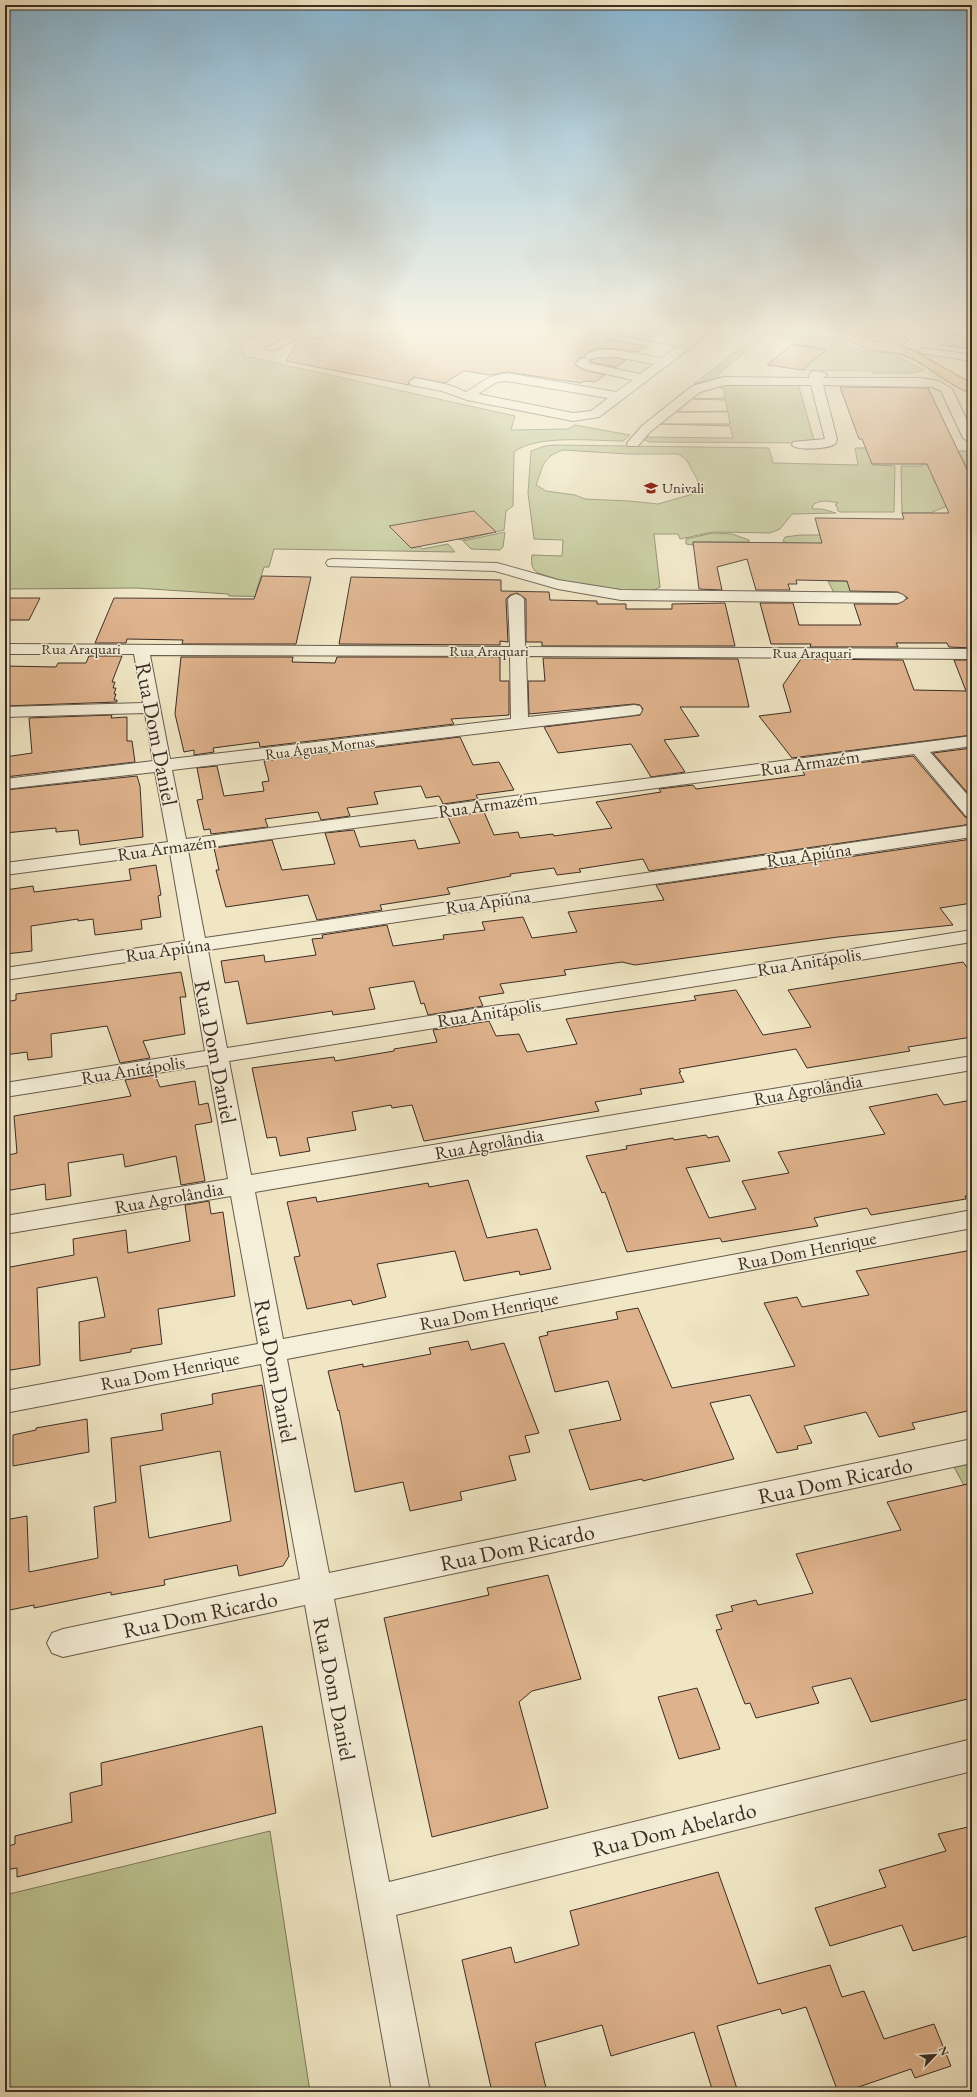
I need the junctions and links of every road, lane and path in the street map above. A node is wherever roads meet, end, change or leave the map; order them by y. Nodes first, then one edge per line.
1 (655, 423) edge
2 (827, 423) edge
3 (962, 423) edge
4 (972, 440) edge
5 (633, 443) dead end
6 (798, 445) dead end
7 (333, 563) dead end
8 (898, 598) dead end
9 (516, 599) dead end
10 (5, 649) edge
11 (141, 649) junction
12 (518, 652) junction
13 (972, 654) edge
14 (152, 708) junction
15 (634, 710) dead end
16 (5, 712) edge
17 (520, 724) junction
18 (972, 741) edge
19 (918, 748) junction
20 (162, 766) junction
21 (5, 784) edge
22 (972, 812) edge
23 (972, 831) edge
24 (178, 846) junction
25 (5, 869) edge
26 (972, 936) edge
27 (196, 945) junction
28 (5, 974) edge
29 (217, 1057) junction
30 (972, 1063) edge
31 (5, 1090) edge
32 (241, 1186) junction
33 (972, 1219) edge
34 (5, 1225) edge
35 (272, 1352) junction
36 (5, 1402) edge
37 (972, 1451) edge
38 (316, 1589) junction
39 (63, 1643) dead end
40 (972, 1755) edge
41 (375, 1903) junction
42 (411, 2092) edge

1 - 5 street
2 - 6 street
3 - 4 street
7 - 8 street
9 - 12 street
10 - 11 street, Rua Araquari
11 - 12 street, Rua Araquari
11 - 14 street, Rua Dom Daniel
12 - 13 street, Rua Araquari
12 - 17 street
14 - 16 street
14 - 20 street, Rua Dom Daniel
15 - 17 street, Rua Águas Mornas
17 - 20 street, Rua Águas Mornas
18 - 19 street, Rua Armazém
19 - 22 street
19 - 24 street, Rua Armazém
20 - 21 street, Rua Águas Mornas
20 - 24 street, Rua Dom Daniel
23 - 27 street, Rua Apiúna
24 - 25 street, Rua Armazém
24 - 27 street, Rua Dom Daniel
26 - 29 street, Rua Anitápolis
27 - 28 street, Rua Apiúna
27 - 29 street, Rua Dom Daniel
29 - 31 street, Rua Anitápolis
29 - 32 street, Rua Dom Daniel
30 - 32 street, Rua Agrolândia
32 - 34 street, Rua Agrolândia
32 - 35 street, Rua Dom Daniel
33 - 35 street, Rua Dom Henrique
35 - 36 street, Rua Dom Henrique
35 - 38 street, Rua Dom Daniel
37 - 38 street, Rua Dom Ricardo
38 - 39 street, Rua Dom Ricardo
38 - 41 street, Rua Dom Daniel
40 - 41 street, Rua Dom Abelardo
41 - 42 street, Rua Dom Daniel

